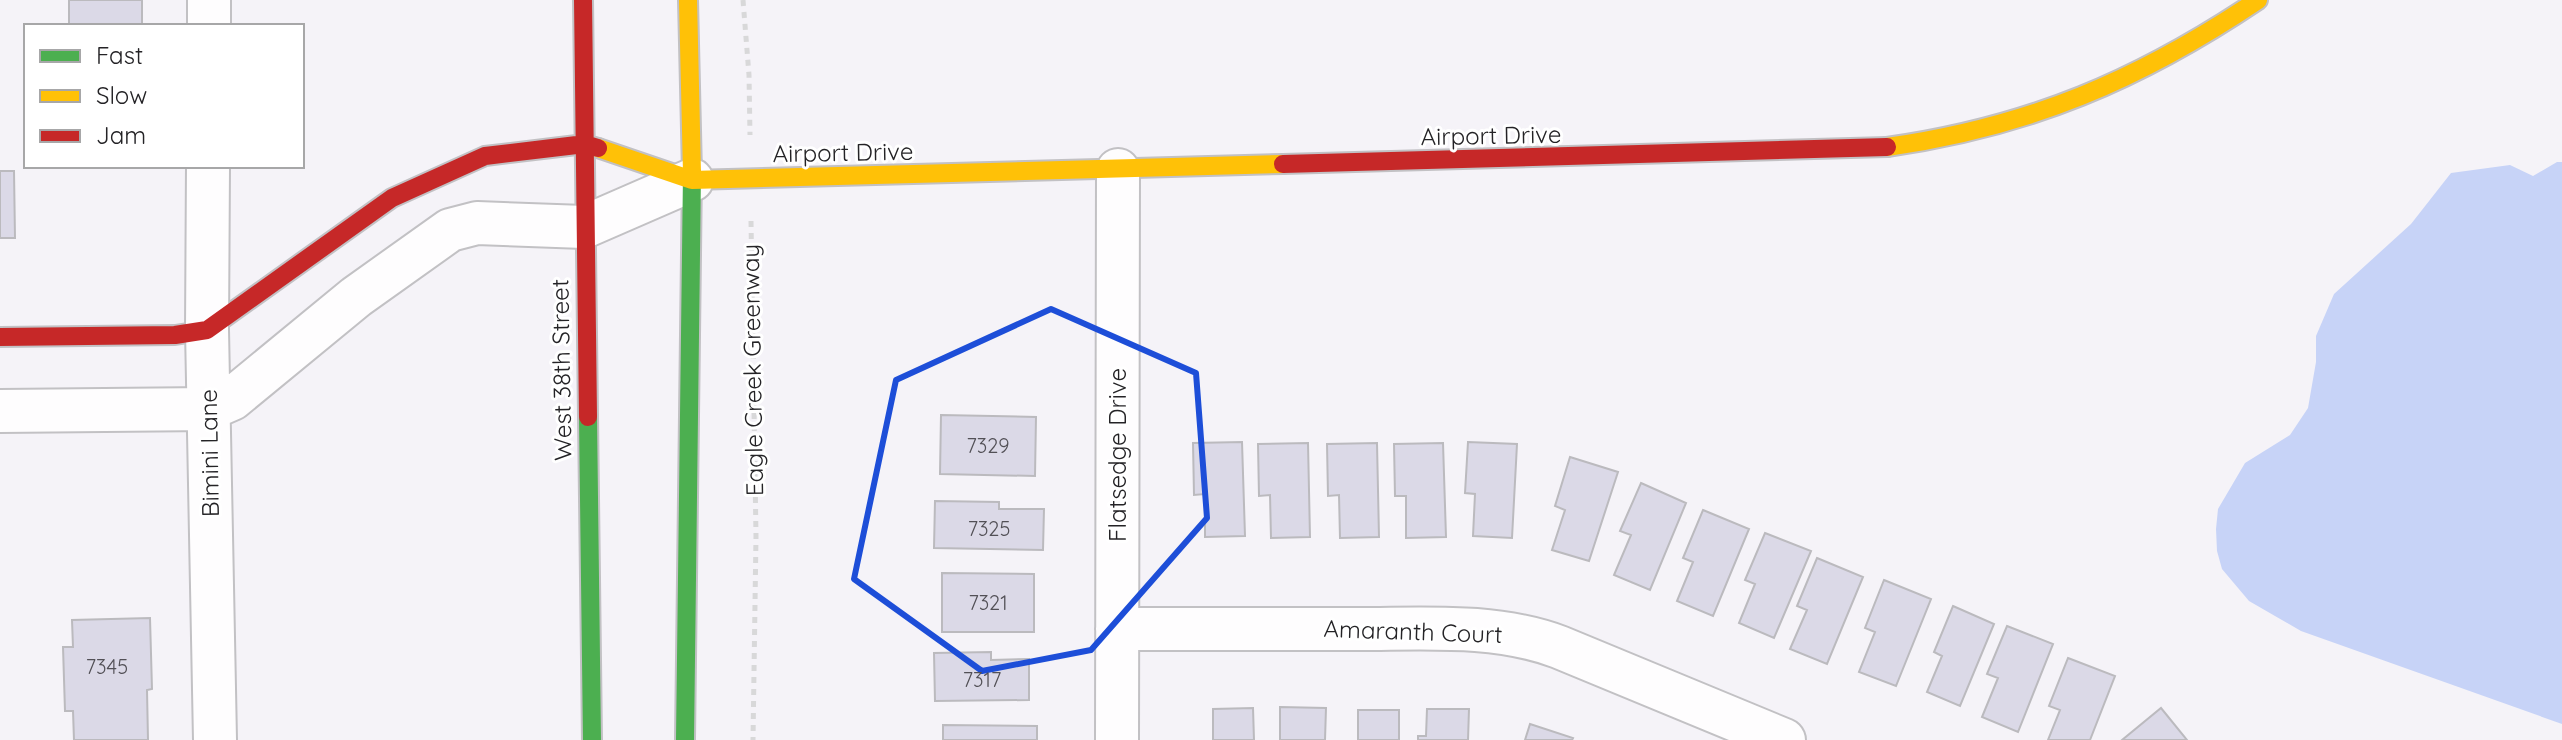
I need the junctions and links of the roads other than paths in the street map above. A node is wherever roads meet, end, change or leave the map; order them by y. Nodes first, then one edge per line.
1 (209, 0) edge
2 (583, 0) edge
3 (688, 0) edge
4 (2258, 0) edge
5 (209, 24) edge
6 (585, 144) junction
7 (208, 168) edge
8 (1118, 170) junction
9 (692, 180) junction
10 (584, 227) junction
11 (207, 330) junction
12 (0, 337) edge
13 (209, 409) junction
14 (0, 411) edge
15 (1117, 629) junction
16 (215, 740) edge
17 (592, 740) edge
18 (685, 740) edge
19 (1117, 740) edge
20 (1784, 740) edge

1 - 5 street
2 - 6 street, West 38th Street
3 - 9 street
4 - 8 street, Airport Drive
6 - 9 street, Airport Drive
6 - 10 street, West 38th Street
6 - 11 street
7 - 11 street, Bimini Lane
8 - 9 street, Airport Drive
8 - 15 street, Flatsedge Drive
9 - 10 street
9 - 18 street
10 - 13 street
10 - 17 street, West 38th Street
11 - 12 street
11 - 13 street, Bimini Lane
13 - 14 street
13 - 16 street, Bimini Lane
15 - 19 street, Flatsedge Drive
15 - 20 street, Amaranth Court

